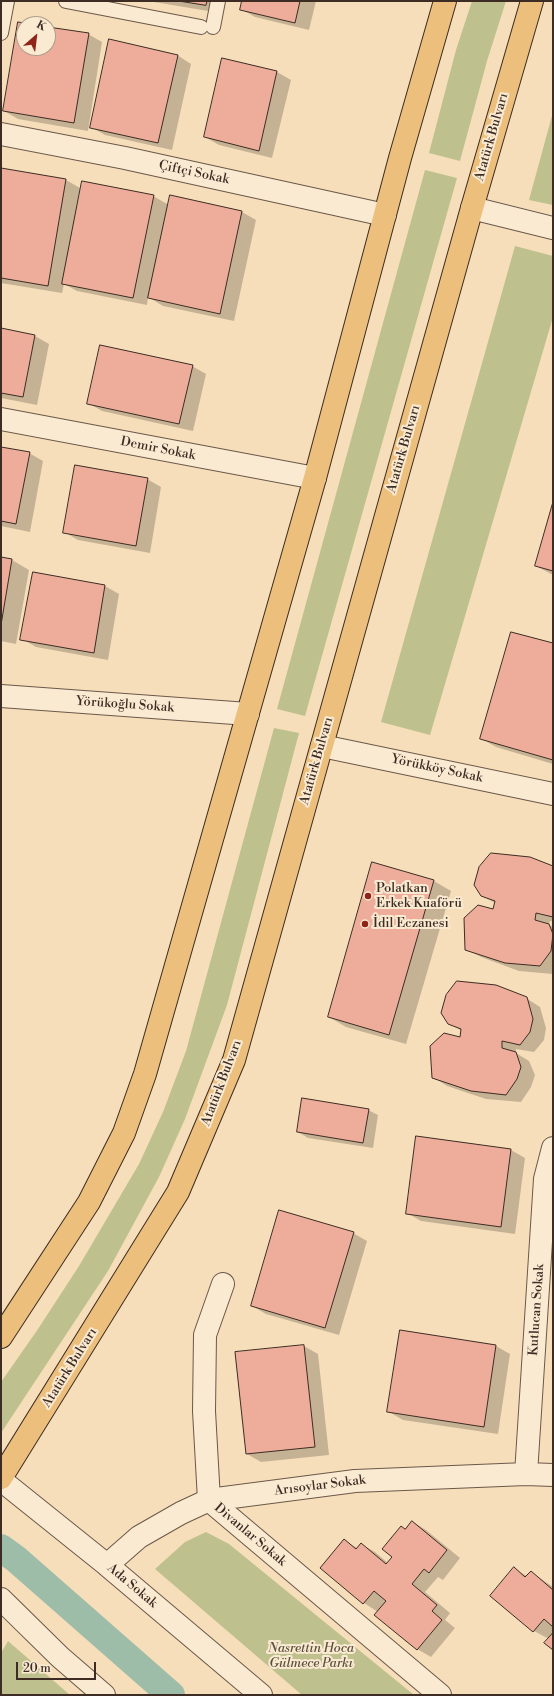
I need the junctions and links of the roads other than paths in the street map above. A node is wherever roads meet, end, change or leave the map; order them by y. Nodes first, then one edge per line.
1 (7, 1) edge
2 (66, 1) edge
3 (218, 1) edge
4 (445, 1) edge
5 (532, 1) edge
6 (1, 33) edge
7 (1, 134) edge
8 (472, 208) junction
9 (385, 215) junction
10 (553, 228) edge
11 (1, 419) edge
12 (315, 478) junction
13 (1, 696) edge
14 (248, 714) junction
15 (322, 746) junction
16 (553, 794) edge
17 (553, 1148) edge
18 (549, 1179) edge
19 (223, 1284) dead end
20 (1, 1337) edge
21 (526, 1474) junction
22 (553, 1475) edge
23 (1, 1479) edge
24 (209, 1500) junction
25 (107, 1565) junction
26 (1, 1599) edge
27 (104, 1695) edge
28 (261, 1695) edge
29 (440, 1695) edge

1 - 6 lane
2 - 3 lane
4 - 9 main road
5 - 8 main road, Atatürk Bulvarı
7 - 9 street, Çiftçi Sokak
8 - 10 street
8 - 15 main road, Atatürk Bulvarı
9 - 12 main road
11 - 12 street, Demir Sokak
12 - 14 main road
13 - 14 street, Yörükoğlu Sokak
14 - 20 main road
15 - 16 street, Yörükköy Sokak
15 - 23 main road, Atatürk Bulvarı
17 - 18 street, Kutlucan Sokak
18 - 21 street, Kutlucan Sokak
19 - 24 street, Divanlar Sokak
21 - 22 street, Arısoylar Sokak
21 - 24 street, Arısoylar Sokak
23 - 25 street, Ada Sokak
24 - 25 street, Arısoylar Sokak
24 - 29 street, Divanlar Sokak
25 - 28 street, Ada Sokak
26 - 27 street

